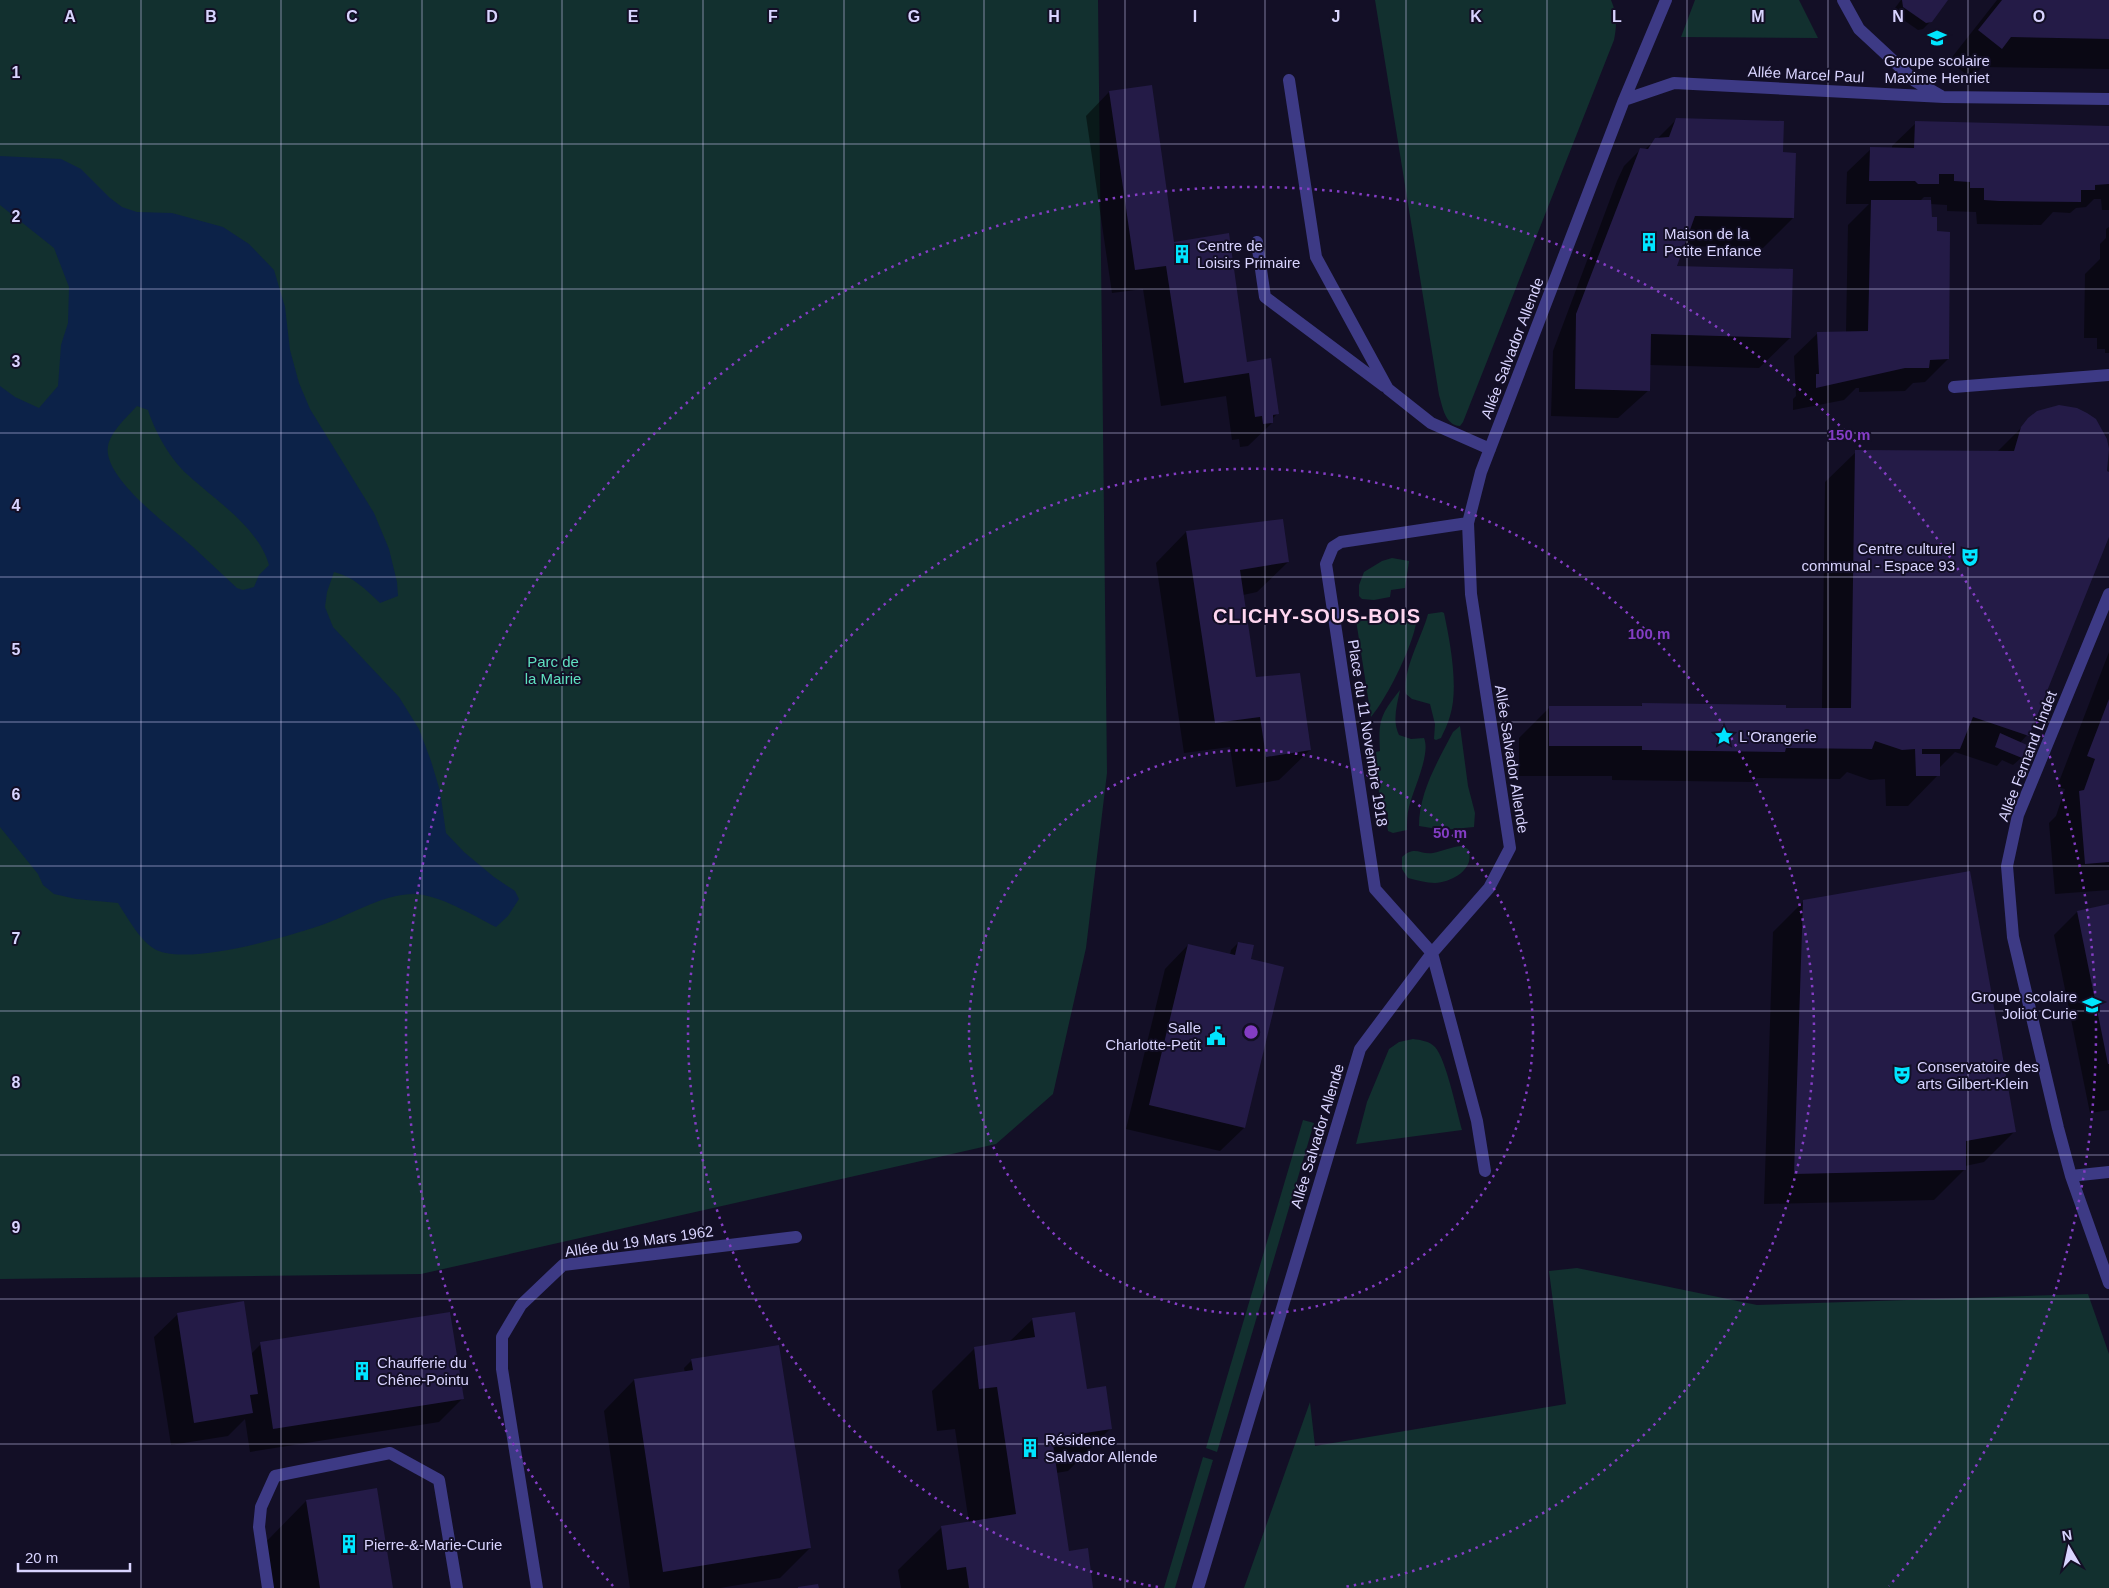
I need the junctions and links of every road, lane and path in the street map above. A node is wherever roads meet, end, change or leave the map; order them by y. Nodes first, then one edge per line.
1 (1666, 0) edge
2 (1843, 0) edge
3 (1289, 80) dead end
4 (1944, 97) junction
5 (2109, 99) edge
6 (1624, 100) junction
7 (1257, 242) dead end
8 (2109, 375) edge
9 (1954, 387) dead end
10 (1388, 390) junction
11 (1490, 449) junction
12 (1468, 522) junction
13 (2109, 594) edge
14 (1432, 953) junction
15 (1484, 1171) dead end
16 (2109, 1172) edge
17 (2071, 1176) junction
18 (796, 1237) dead end
19 (2109, 1283) edge
20 (268, 1588) edge
21 (457, 1588) edge
22 (537, 1588) edge
23 (1198, 1588) edge

1 - 6 street, Allée Salvador Allende
2 - 4 street
3 - 10 street
4 - 5 street, Allée Marcel Paul
4 - 6 street, Allée Marcel Paul
6 - 11 street, Allée Salvador Allende
7 - 10 street
8 - 9 street
10 - 11 street
11 - 12 street, Allée Salvador Allende
12 - 14 street, Allée Salvador Allende
12 - 14 street, Place du 11 Novembre 1918
13 - 17 street, Allée Fernand Lindet
14 - 15 street
14 - 23 street, Allée Salvador Allende
16 - 17 street
17 - 19 street, Allée Fernand Lindet
18 - 22 street, Allée du 19 Mars 1962
20 - 21 street

